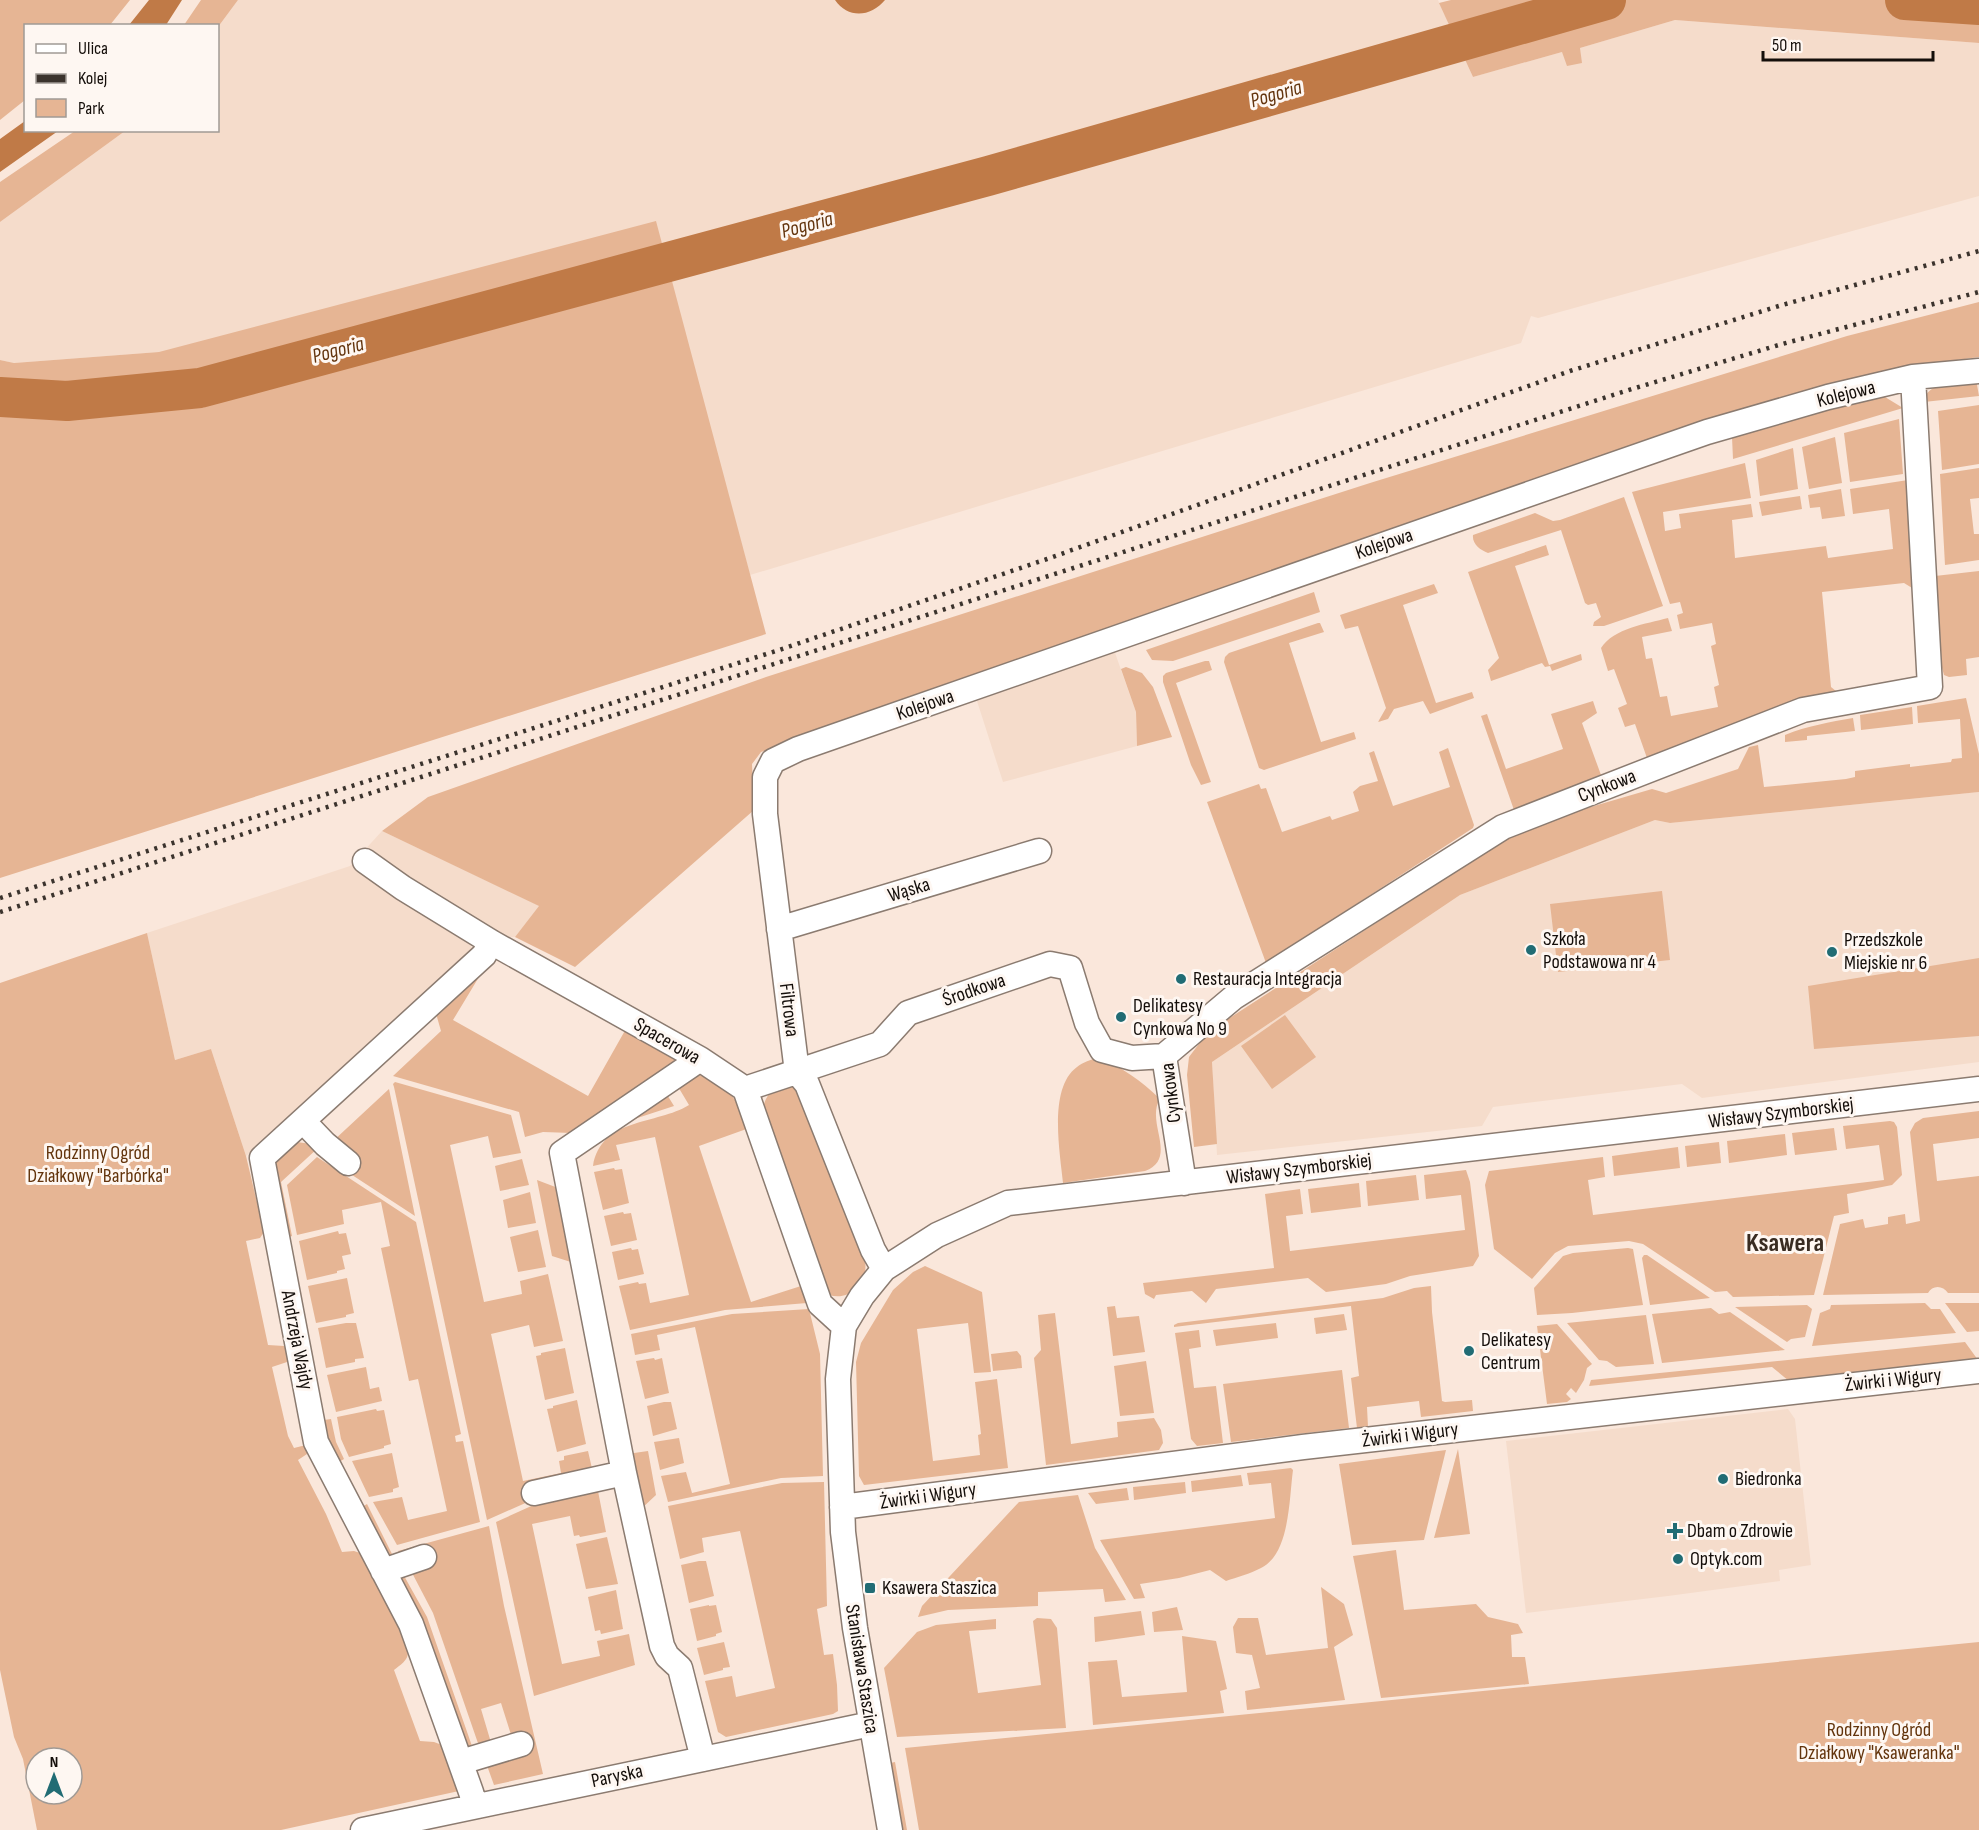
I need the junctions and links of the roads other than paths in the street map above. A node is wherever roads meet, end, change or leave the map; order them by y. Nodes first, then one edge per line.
1 (1979, 370) edge
2 (1913, 377) junction
3 (798, 749) joint
4 (1039, 851) dead end
5 (365, 861) dead end
6 (779, 929) junction
7 (491, 942) junction
8 (1164, 1056) junction
9 (700, 1059) junction
10 (797, 1072) junction
11 (745, 1089) junction
12 (1979, 1089) edge
13 (303, 1121) junction
14 (348, 1163) dead end
15 (1184, 1183) junction
16 (884, 1269) junction
17 (844, 1326) junction
18 (1979, 1371) edge
19 (624, 1473) junction
20 (534, 1493) dead end
21 (842, 1508) junction
22 (424, 1557) dead end
23 (383, 1571) junction
24 (871, 1724) junction
25 (521, 1744) dead end
26 (703, 1758) junction
27 (461, 1762) junction
28 (475, 1806) junction
29 (363, 1830) edge
30 (890, 1830) edge

1 - 2 street, Kolejowa
2 - 3 street, Kolejowa
2 - 8 street, Cynkowa
3 - 6 street, Filtrowa
4 - 6 street, Wąska
5 - 7 street, Spacerowa
6 - 10 street, Filtrowa
7 - 9 street, Spacerowa
7 - 13 street, Andrzeja Wajdy
8 - 10 street, Środkowa
8 - 15 street, Cynkowa
9 - 11 street, Spacerowa
9 - 19 street
10 - 11 street, Środkowa
10 - 16 street, Filtrowa
11 - 17 street
12 - 15 street, Wisławy Szymborskiej
13 - 14 street
13 - 23 street, Andrzeja Wajdy
15 - 16 street, Wisławy Szymborskiej
16 - 17 street, Wisławy Szymborskiej
17 - 21 street, Wisławy Szymborskiej
18 - 21 street, Żwirki i Wigury
19 - 20 street
19 - 26 street
21 - 24 street, Stanisława Staszica
22 - 23 street
23 - 27 street, Andrzeja Wajdy
24 - 26 street, Paryska
24 - 30 street, Stanisława Staszica
25 - 27 street
26 - 28 street, Paryska
27 - 28 street, Andrzeja Wajdy
28 - 29 street, Paryska

